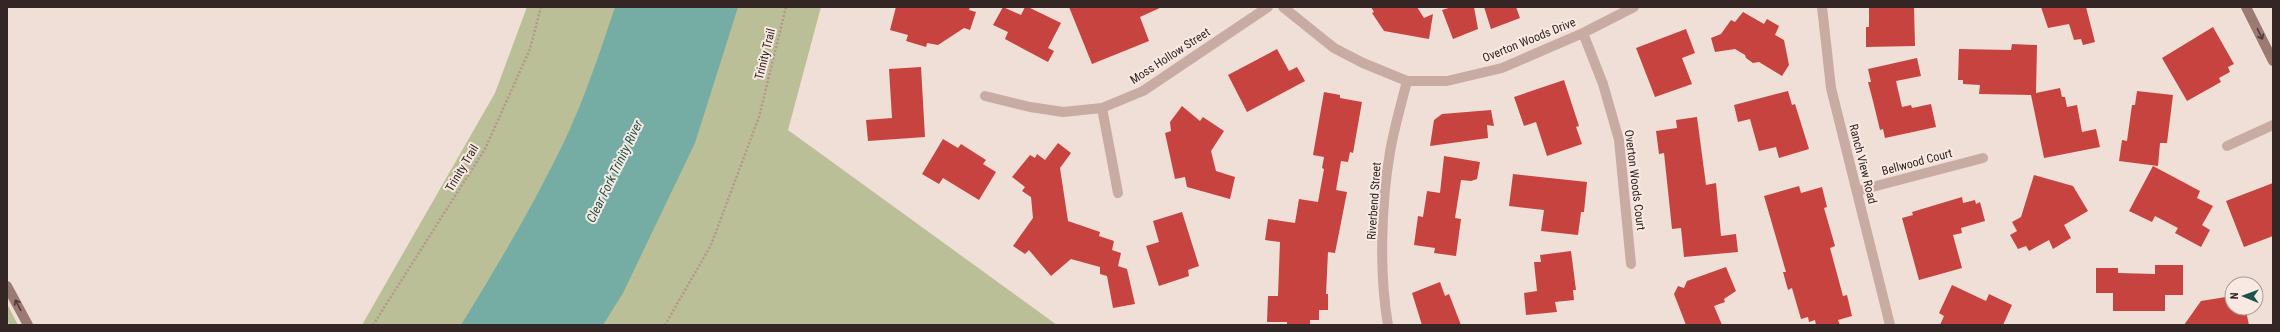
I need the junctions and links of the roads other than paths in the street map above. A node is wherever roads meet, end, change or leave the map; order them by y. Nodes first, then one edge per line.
1 (1268, 7) edge
2 (1283, 7) edge
3 (1634, 7) edge
4 (1822, 7) edge
5 (2246, 7) edge
6 (1583, 33) junction
7 (2273, 61) edge
8 (1407, 81) junction
9 (985, 96) dead end
10 (1102, 108) junction
11 (2273, 125) edge
12 (2227, 146) dead end
13 (1983, 158) dead end
14 (1857, 191) junction
15 (1118, 193) dead end
16 (1631, 264) dead end
17 (7, 286) edge
18 (28, 325) edge
19 (1388, 325) edge
20 (1890, 325) edge

1 - 10 street, Moss Hollow Street
2 - 8 street, Overton Woods Drive
3 - 6 street, Overton Woods Drive
4 - 14 street, Ranch View Road
5 -> 7 main road
6 - 8 street, Overton Woods Drive
6 - 16 street, Overton Woods Court
8 - 19 street, Riverbend Street
9 - 10 street, Moss Hollow Street
10 - 15 street
11 - 12 street
13 - 14 street, Bellwood Court
14 - 20 street, Ranch View Road
18 -> 17 main road

